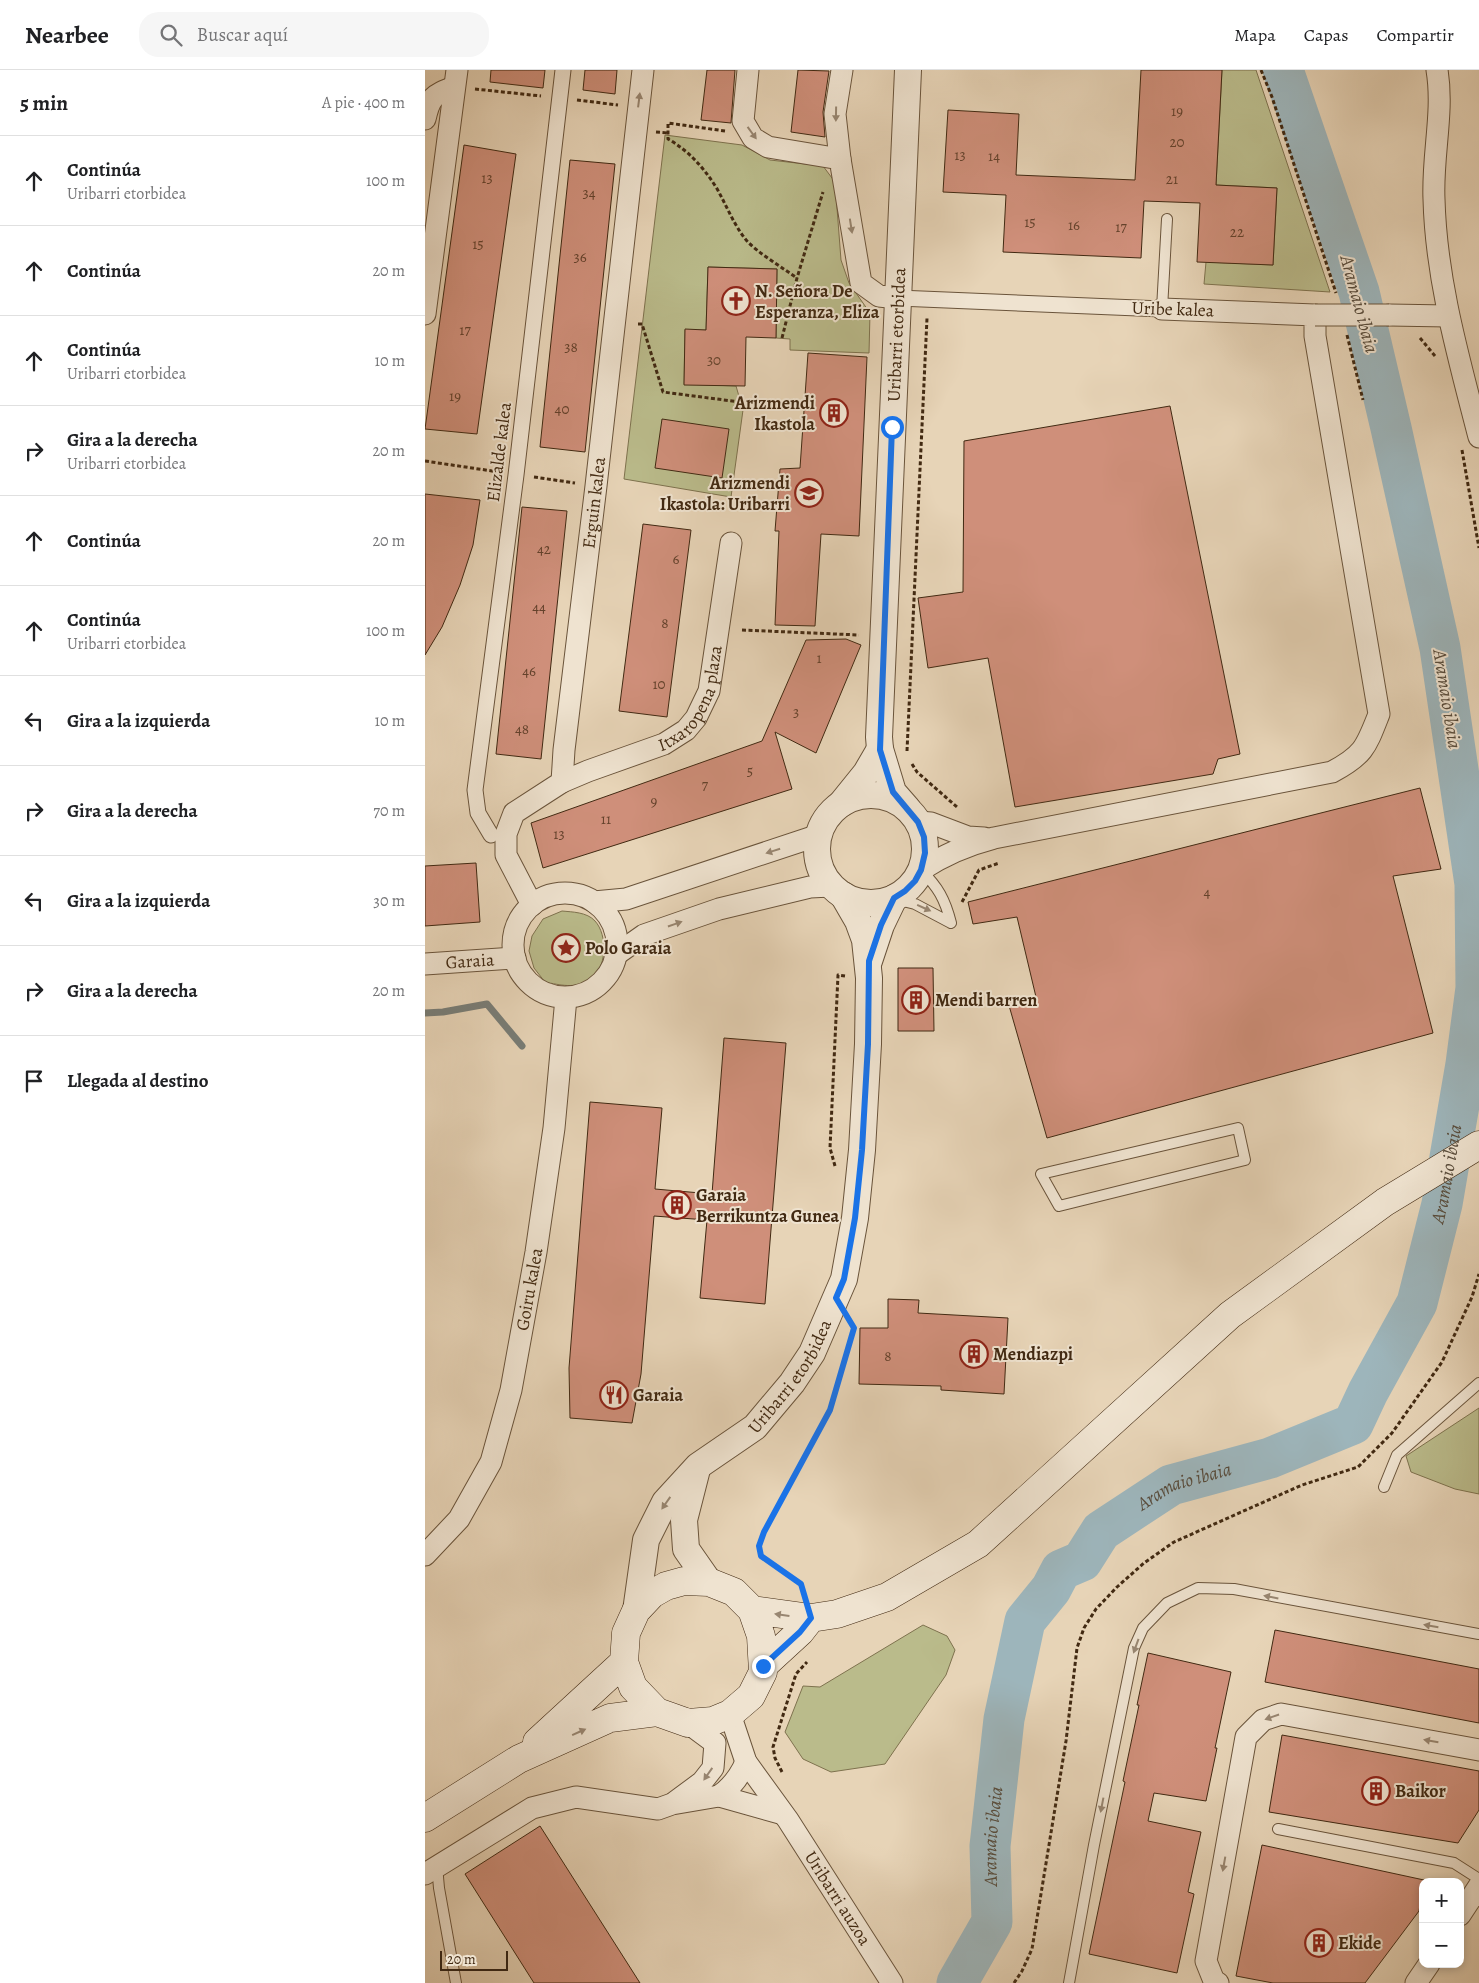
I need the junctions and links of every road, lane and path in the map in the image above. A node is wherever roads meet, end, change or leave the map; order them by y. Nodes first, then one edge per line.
1 (563, 70) edge
2 (643, 70) edge
3 (749, 70) edge
4 (842, 70) edge
5 (908, 70) edge
6 (1261, 70) edge
7 (1437, 70) edge
8 (455, 78) edge
9 (477, 89) dead end
10 (561, 93) junction
11 (619, 105) dead end
12 (425, 119) edge
13 (729, 131) dead end
14 (840, 159) junction
15 (823, 191) dead end
16 (1167, 219) dead end
17 (797, 278) junction
18 (1337, 294) dead end
19 (898, 298) junction
20 (928, 299) junction
21 (1162, 309) junction
22 (425, 314) edge
23 (1315, 315) junction
24 (1448, 316) junction
25 (638, 324) dead end
26 (1346, 332) dead end
27 (1418, 336) dead end
28 (782, 338) dead end
29 (1439, 363) dead end
30 (1363, 400) dead end
31 (740, 402) dead end
32 (1470, 443) edge
33 (731, 543) dead end
34 (1479, 548) edge
35 (743, 630) dead end
36 (864, 636) dead end
37 (880, 750) junction
38 (907, 752) dead end
39 (910, 762) dead end
40 (562, 782) junction
41 (841, 804) junction
42 (959, 808) dead end
43 (912, 815) junction
44 (491, 835) dead end
45 (819, 835) junction
46 (994, 838) junction
47 (921, 870) junction
48 (837, 891) junction
49 (894, 898) junction
50 (594, 902) junction
51 (532, 905) junction
52 (617, 954) junction
53 (515, 958) junction
54 (425, 964) edge
55 (869, 970) junction
56 (566, 998) junction
57 (1479, 1145) edge
58 (836, 1172) dead end
59 (1041, 1174) joint
60 (836, 1298) junction
61 (1479, 1383) edge
62 (698, 1466) junction
63 (1385, 1487) dead end
64 (425, 1555) edge
65 (709, 1582) junction
66 (752, 1610) junction
67 (636, 1611) junction
68 (811, 1618) junction
69 (1479, 1634) edge
70 (808, 1661) dead end
71 (624, 1662) junction
72 (763, 1666) junction
73 (657, 1712) junction
74 (730, 1714) junction
75 (688, 1723) junction
76 (715, 1743) junction
77 (1479, 1750) edge
78 (519, 1759) junction
79 (746, 1762) junction
80 (783, 1774) dead end
81 (719, 1796) junction
82 (672, 1804) junction
83 (783, 1814) junction
84 (425, 1818) edge
85 (1278, 1829) dead end
86 (431, 1870) edge
87 (1479, 1879) edge
88 (1479, 1886) edge
89 (1464, 1909) edge
90 (1426, 1968) edge
91 (891, 1982) edge
92 (456, 1983) edge
93 (1069, 1983) edge
94 (1219, 1983) edge
95 (1416, 1983) edge

1 - 10 street, Elizalde kalea
40 -> 2 street, Erguin kalea
3 -> 14 street
4 -> 14 street
5 - 19 street, Uribarri etorbidea
6 - 18 path
7 - 24 street
8 - 12 street
8 - 22 street
9 - 10 path
10 - 11 path
10 - 44 street, Elizalde kalea
13 - 17 path
14 -> 19 street
15 - 17 path
16 - 21 lane
17 - 28 path
19 - 20 street, Uribe kalea
19 - 37 street, Uribarri etorbidea
20 - 21 street, Uribe kalea
20 - 38 path
21 - 23 street, Uribe kalea
23 - 24 street, Uribe kalea, bridge
23 - 46 street
24 - 32 street
25 - 31 path
26 - 30 path
27 - 29 path
32 - 34 path
33 - 40 street, Itxaropena plaza
35 - 36 path
37 - 41 street
37 - 43 street
39 - 42 path
40 - 51 street
41 - 43 street
41 - 45 street
43 - 46 street
43 - 47 street
45 - 48 street
45 -> 50 street
46 - 47 street
47 - 49 street
49 -> 47 lane
48 - 49 street
52 -> 48 street
48 - 55 street
49 - 55 street
50 - 51 street
50 - 52 street
51 - 53 street
52 - 56 street
53 - 54 street, Garaia
53 - 56 street
55 - 58 path
55 - 60 street, Uribarri etorbidea
56 - 64 street, Goiru kalea
57 - 68 main road
59 - 59 lane
60 - 62 street, Uribarri etorbidea
60 - 68 path
61 - 63 lane
62 - 65 street
62 -> 67 street, Uribarri etorbidea
65 - 66 main road
65 - 67 main road
68 -> 66 main road
66 - 72 main road
67 - 71 main road
68 - 72 main road
69 -> 93 lane
70 - 80 path
71 - 73 main road
71 - 78 main road
72 - 74 main road
73 - 75 main road
78 -> 73 main road
74 - 75 main road
74 - 79 street
75 - 76 street
76 - 79 street
76 -> 82 street
77 -> 94 street
78 - 84 main road
79 - 81 street
79 - 83 street, Uribarri auzoa
81 - 82 street
81 - 83 street
82 - 86 street
83 - 91 street, Uribarri auzoa
85 - 87 lane
86 - 92 lane
88 - 89 street
90 - 95 street

